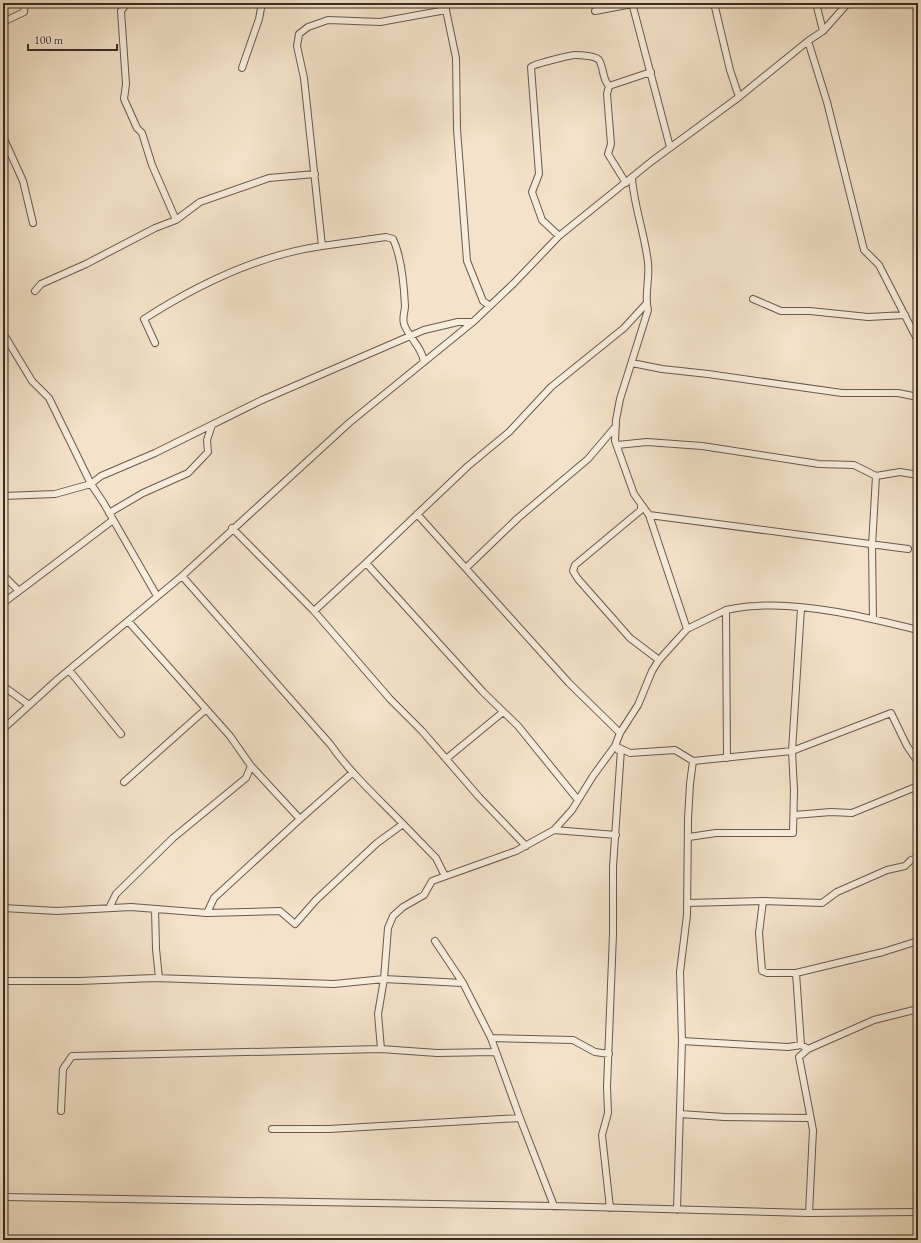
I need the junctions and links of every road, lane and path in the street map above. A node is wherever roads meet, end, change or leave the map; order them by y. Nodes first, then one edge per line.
1 (25, 3) edge
2 (127, 3) edge
3 (262, 3) edge
4 (446, 3) edge
5 (632, 3) edge
6 (714, 3) edge
7 (816, 3) edge
8 (848, 3) edge
9 (446, 10) junction
10 (595, 11) dead end
11 (3, 22) edge
12 (823, 31) junction
13 (808, 41) junction
14 (242, 68) dead end
15 (651, 72) junction
16 (609, 86) junction
17 (739, 97) junction
18 (3, 137) edge
19 (670, 147) junction
20 (315, 174) junction
21 (632, 178) junction
22 (626, 183) junction
23 (176, 220) junction
24 (33, 223) dead end
25 (559, 236) junction
26 (322, 246) junction
27 (35, 292) dead end
28 (753, 299) dead end
29 (646, 304) junction
30 (490, 306) junction
31 (905, 315) junction
32 (473, 322) junction
33 (3, 332) edge
34 (410, 336) junction
35 (918, 340) edge
36 (155, 343) dead end
37 (424, 362) junction
38 (632, 364) junction
39 (918, 397) edge
40 (212, 425) junction
41 (616, 426) junction
42 (617, 445) junction
43 (918, 475) edge
44 (876, 476) junction
45 (90, 484) junction
46 (3, 496) edge
47 (641, 506) junction
48 (109, 513) junction
49 (417, 514) junction
50 (648, 515) junction
51 (113, 520) junction
52 (232, 528) junction
53 (872, 546) junction
54 (908, 550) dead end
55 (366, 563) junction
56 (466, 568) junction
57 (3, 575) edge
58 (182, 576) junction
59 (19, 591) junction
60 (157, 596) junction
61 (3, 603) edge
62 (801, 608) junction
63 (726, 610) junction
64 (314, 611) junction
65 (873, 619) junction
66 (128, 622) junction
67 (687, 629) junction
68 (918, 630) edge
69 (659, 660) junction
70 (69, 670) junction
71 (3, 686) edge
72 (29, 706) junction
73 (205, 710) junction
74 (503, 712) junction
75 (3, 729) edge
76 (121, 734) dead end
77 (620, 734) junction
78 (618, 747) junction
79 (792, 751) junction
80 (727, 758) junction
81 (446, 759) junction
82 (693, 761) junction
83 (918, 762) edge
84 (251, 766) junction
85 (352, 773) junction
86 (124, 782) dead end
87 (918, 786) edge
88 (578, 800) junction
89 (794, 815) junction
90 (300, 819) junction
91 (403, 824) junction
92 (554, 830) junction
93 (616, 835) junction
94 (689, 837) junction
95 (526, 846) junction
96 (918, 858) edge
97 (444, 876) junction
98 (763, 901) junction
99 (686, 903) junction
100 (3, 908) edge
101 (110, 908) junction
102 (155, 909) junction
103 (207, 913) junction
104 (918, 940) edge
105 (435, 941) dead end
106 (796, 973) junction
107 (159, 978) junction
108 (384, 979) junction
109 (3, 982) edge
110 (463, 983) junction
111 (918, 1009) edge
112 (491, 1038) junction
113 (682, 1041) junction
114 (801, 1045) junction
115 (808, 1049) junction
116 (381, 1050) junction
117 (495, 1052) junction
118 (609, 1054) junction
119 (60, 1111) dead end
120 (680, 1114) junction
121 (520, 1118) junction
122 (810, 1118) junction
123 (272, 1129) dead end
124 (3, 1197) edge
125 (554, 1206) junction
126 (610, 1208) junction
127 (677, 1210) junction
128 (918, 1212) edge
129 (809, 1213) junction

1 - 11 street
2 - 23 street
3 - 14 street
4 - 9 street
5 - 10 street
5 - 15 street
6 - 17 street
7 - 12 street
8 - 12 street
9 - 20 street
9 - 30 street
12 - 13 street
13 - 17 street
13 - 31 street
15 - 16 street
15 - 19 street
16 - 22 street
16 - 25 street
17 - 19 street
18 - 24 street
19 - 21 street
20 - 23 street
20 - 26 street
21 - 22 street
21 - 29 street
22 - 25 street
23 - 27 street
25 - 30 street
26 - 34 street
26 - 36 street
28 - 31 street
29 - 38 street
29 - 49 street
30 - 32 street
31 - 35 street
32 - 34 street
32 - 37 street
33 - 45 street
34 - 37 street
34 - 40 street
37 - 52 street
38 - 39 street
38 - 41 street
40 - 45 street
40 - 48 street
41 - 42 street
41 - 56 street
42 - 44 street
42 - 47 street
43 - 44 street
44 - 53 street
45 - 46 street
45 - 48 street
47 - 50 street
47 - 69 street
48 - 51 street
49 - 55 street
49 - 56 street
50 - 53 street
50 - 67 street
51 - 59 street
51 - 60 street
52 - 58 street
52 - 64 street
53 - 54 street
53 - 65 street
55 - 64 street
55 - 74 street
56 - 77 street
57 - 59 street
58 - 60 street
58 - 85 street
59 - 61 street
60 - 66 street
62 - 63 street
62 - 65 street
62 - 79 street
63 - 67 street
63 - 80 street
64 - 81 street
65 - 68 street
66 - 70 street
66 - 73 street
67 - 69 street
69 - 77 street
70 - 72 street
70 - 76 street
71 - 72 street
72 - 75 street
73 - 84 street
73 - 86 street
74 - 81 street
74 - 88 street
77 - 78 street
78 - 82 street
78 - 88 street
78 - 93 street
79 - 80 street
79 - 83 street
79 - 89 street
80 - 82 street
81 - 95 street
82 - 94 street
84 - 90 street
84 - 101 street
85 - 90 street
85 - 91 street
87 - 89 street
88 - 92 street
89 - 94 street
90 - 103 street
91 - 97 street
91 - 103 street
92 - 93 street
92 - 95 street
93 - 118 street
94 - 99 street
95 - 97 street
96 - 98 street
97 - 108 street
98 - 99 street
98 - 106 street
99 - 113 street
100 - 101 street
101 - 102 street
102 - 103 street
102 - 107 street
104 - 106 street
105 - 110 street
106 - 114 street
107 - 108 street
107 - 109 street
108 - 110 street
108 - 116 street
110 - 112 street
111 - 115 street
112 - 117 street
112 - 118 street
113 - 114 street
113 - 120 street
114 - 115 street
115 - 122 street
116 - 117 street
116 - 119 street
117 - 121 street
118 - 126 street
120 - 122 street
120 - 127 street
121 - 123 street
121 - 125 street
122 - 129 street
124 - 125 street
125 - 126 street
126 - 127 street
127 - 129 street
128 - 129 street

